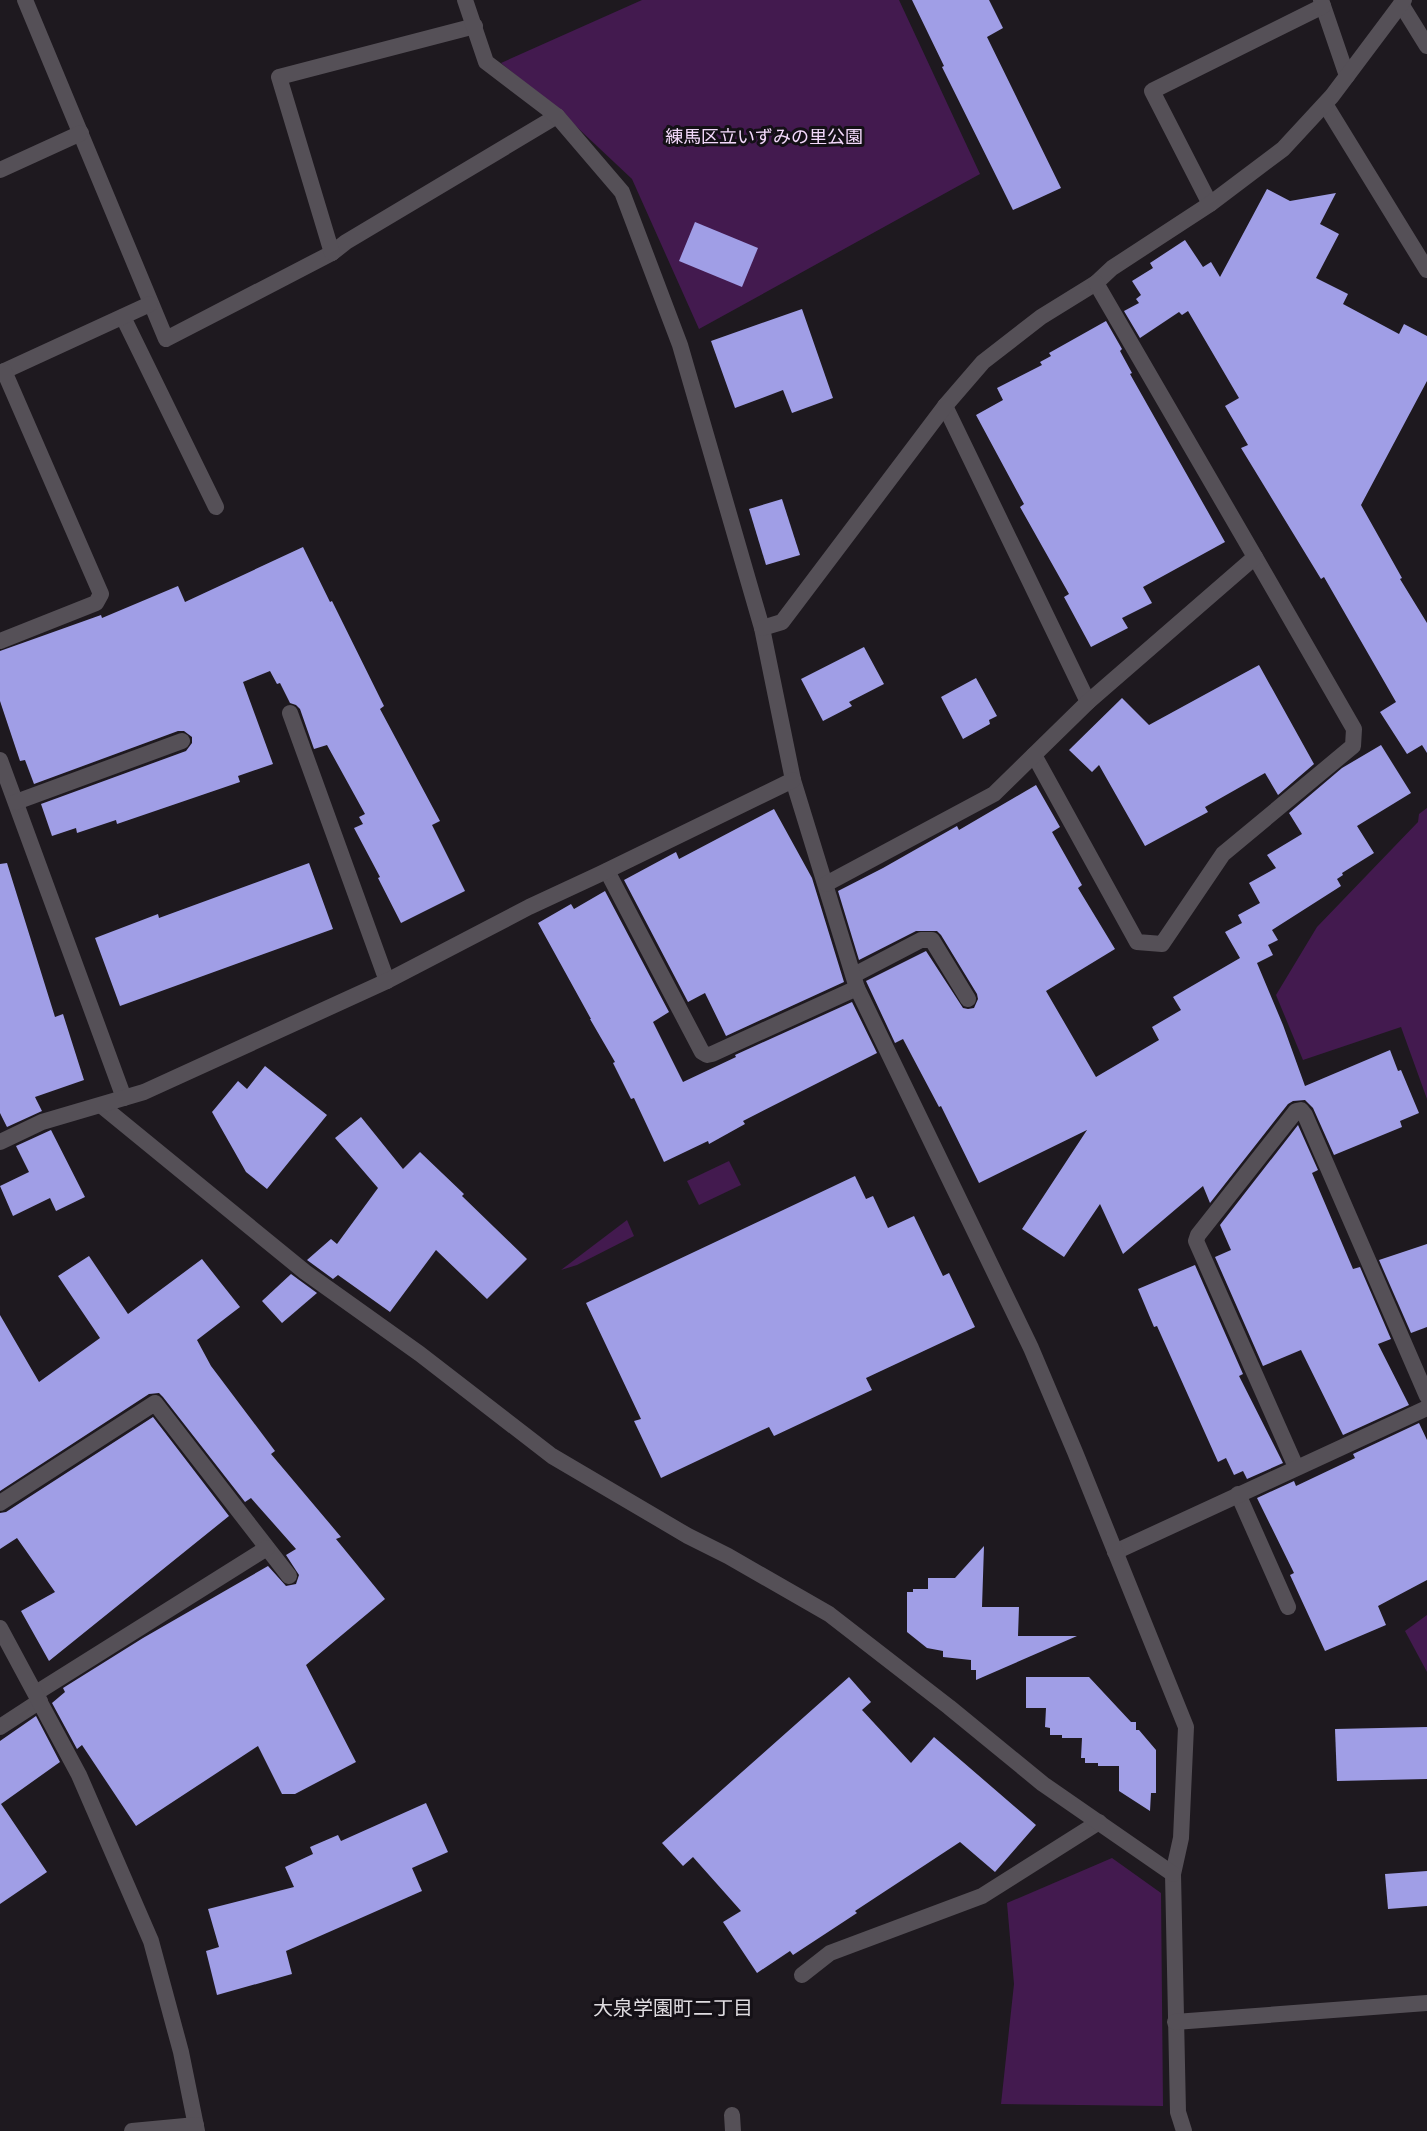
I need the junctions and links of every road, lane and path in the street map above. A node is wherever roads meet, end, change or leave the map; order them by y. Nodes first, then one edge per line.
1 (25, 0) edge
2 (465, 0) edge
3 (1403, 2) edge
4 (1322, 3) edge
5 (475, 26) junction
6 (1427, 46) edge
7 (1347, 76) junction
8 (1325, 104) junction
9 (557, 117) junction
10 (81, 133) junction
11 (0, 170) edge
12 (1210, 204) junction
13 (332, 253) junction
14 (1427, 270) edge
15 (1096, 283) junction
16 (150, 304) junction
17 (123, 317) junction
18 (2, 372) edge
19 (945, 406) junction
20 (216, 507) dead end
21 (1255, 557) junction
22 (762, 628) junction
23 (0, 641) edge
24 (1088, 702) junction
25 (290, 713) dead end
26 (182, 741) dead end
27 (1034, 755) junction
28 (0, 760) edge
29 (793, 780) junction
30 (16, 802) junction
31 (607, 871) junction
32 (826, 884) junction
33 (387, 981) junction
34 (855, 981) junction
35 (968, 999) dead end
36 (124, 1098) junction
37 (102, 1106) junction
38 (0, 1143) edge
39 (1427, 1396) edge
40 (1427, 1407) edge
41 (1296, 1467) junction
42 (1238, 1494) junction
43 (0, 1503) edge
44 (267, 1548) junction
45 (1115, 1552) junction
46 (289, 1575) dead end
47 (1288, 1607) dead end
48 (0, 1628) edge
49 (38, 1697) junction
50 (0, 1727) edge
51 (1099, 1822) junction
52 (1173, 1874) junction
53 (802, 1975) dead end
54 (1427, 2003) edge
55 (1175, 2022) junction
56 (196, 2128) edge
57 (132, 2131) edge
58 (1184, 2131) edge

1 - 10 street
2 - 5 street
3 - 6 street
3 - 7 street
4 - 7 street
4 - 12 street
5 - 9 street
5 - 13 street
7 - 8 street
8 - 12 street
8 - 14 street
9 - 13 street
9 - 22 street
10 - 11 street
10 - 16 street
12 - 15 street
13 - 16 street
15 - 19 street
15 - 21 street
16 - 17 street
17 - 18 street
17 - 20 street
18 - 23 street
19 - 22 street
19 - 24 street
21 - 24 street
21 - 27 street
22 - 29 street
24 - 27 street
25 - 33 street
26 - 30 street
27 - 32 street
28 - 30 street
29 - 31 street
29 - 32 street
30 - 36 street
31 - 33 street
31 - 34 street
32 - 34 street
33 - 36 street
34 - 35 street
34 - 45 street
36 - 37 street
37 - 38 street
37 - 51 street
39 - 41 street
40 - 41 street
41 - 42 street
42 - 45 street
42 - 47 street
43 - 44 street
44 - 46 street
44 - 49 street
45 - 52 street
48 - 49 street
49 - 50 street
49 - 56 street
51 - 52 street
51 - 53 street
52 - 55 street
54 - 55 street
55 - 58 street
56 - 57 street

